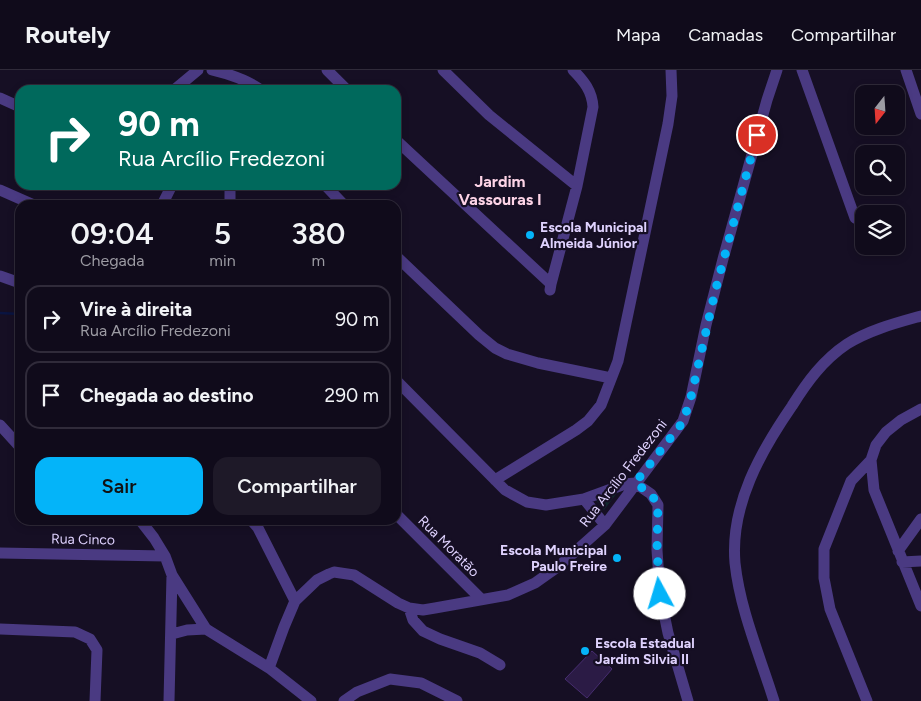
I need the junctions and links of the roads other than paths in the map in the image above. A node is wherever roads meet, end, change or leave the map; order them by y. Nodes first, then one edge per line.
1 (198, 70) edge
2 (212, 70) edge
3 (327, 70) edge
4 (443, 70) edge
5 (573, 70) edge
6 (671, 70) edge
7 (777, 70) edge
8 (802, 70) edge
9 (906, 70) edge
10 (180, 85) edge
11 (253, 85) edge
12 (342, 85) edge
13 (0, 98) edge
14 (15, 105) edge
15 (920, 107) edge
16 (401, 145) edge
17 (577, 186) junction
18 (0, 190) edge
19 (330, 190) edge
20 (23, 200) edge
21 (339, 200) edge
22 (855, 218) dead end
23 (401, 261) edge
24 (0, 276) edge
25 (15, 281) edge
26 (921, 316) edge
27 (611, 378) junction
28 (401, 385) edge
29 (921, 409) edge
30 (0, 425) edge
31 (15, 442) edge
32 (871, 460) junction
33 (495, 480) junction
34 (635, 483) junction
35 (584, 499) junction
36 (401, 519) edge
37 (921, 519) edge
38 (144, 525) edge
39 (255, 525) edge
40 (605, 525) junction
41 (0, 553) edge
42 (165, 556) junction
43 (900, 556) junction
44 (921, 561) edge
45 (172, 575) junction
46 (480, 599) junction
47 (295, 601) junction
48 (921, 606) edge
49 (409, 608) junction
50 (0, 629) edge
51 (206, 629) junction
52 (172, 634) junction
53 (500, 665) dead end
54 (269, 668) junction
55 (95, 701) edge
56 (169, 701) edge
57 (311, 701) edge
58 (344, 701) edge
59 (457, 701) edge
60 (688, 701) edge
61 (774, 701) edge
62 (867, 701) edge

1 - 10 street
2 - 11 street
3 - 12 street
4 - 17 street
5 - 17 street
6 - 27 street
7 - 34 street, Rua Arcílio Fredezoni
8 - 22 street
9 - 15 street
13 - 14 street
16 - 17 street
18 - 20 street
19 - 21 street
23 - 27 street
24 - 25 street
26 - 61 street
27 - 33 street
28 - 33 street
29 - 32 street
30 - 31 street
32 - 43 street
32 - 62 street
33 - 35 street
34 - 35 street
34 - 40 street, Rua Arcílio Fredezoni
34 - 60 street
35 - 40 street
36 - 46 street, Rua Moratão
37 - 43 street
38 - 42 street
39 - 47 street
40 - 46 street, Rua Arcílio Fredezoni
41 - 42 street, Rua Cinco
42 - 45 street
43 - 44 street
43 - 48 street
45 - 51 street
45 - 52 street
46 - 49 street, Rua Arcílio Fredezoni
47 - 49 street, Rua Arcílio Fredezoni
47 - 54 street, Rua Arcílio Fredezoni
49 - 53 street
50 - 55 street
51 - 52 street
51 - 54 street
52 - 56 street
54 - 57 street
58 - 59 street

